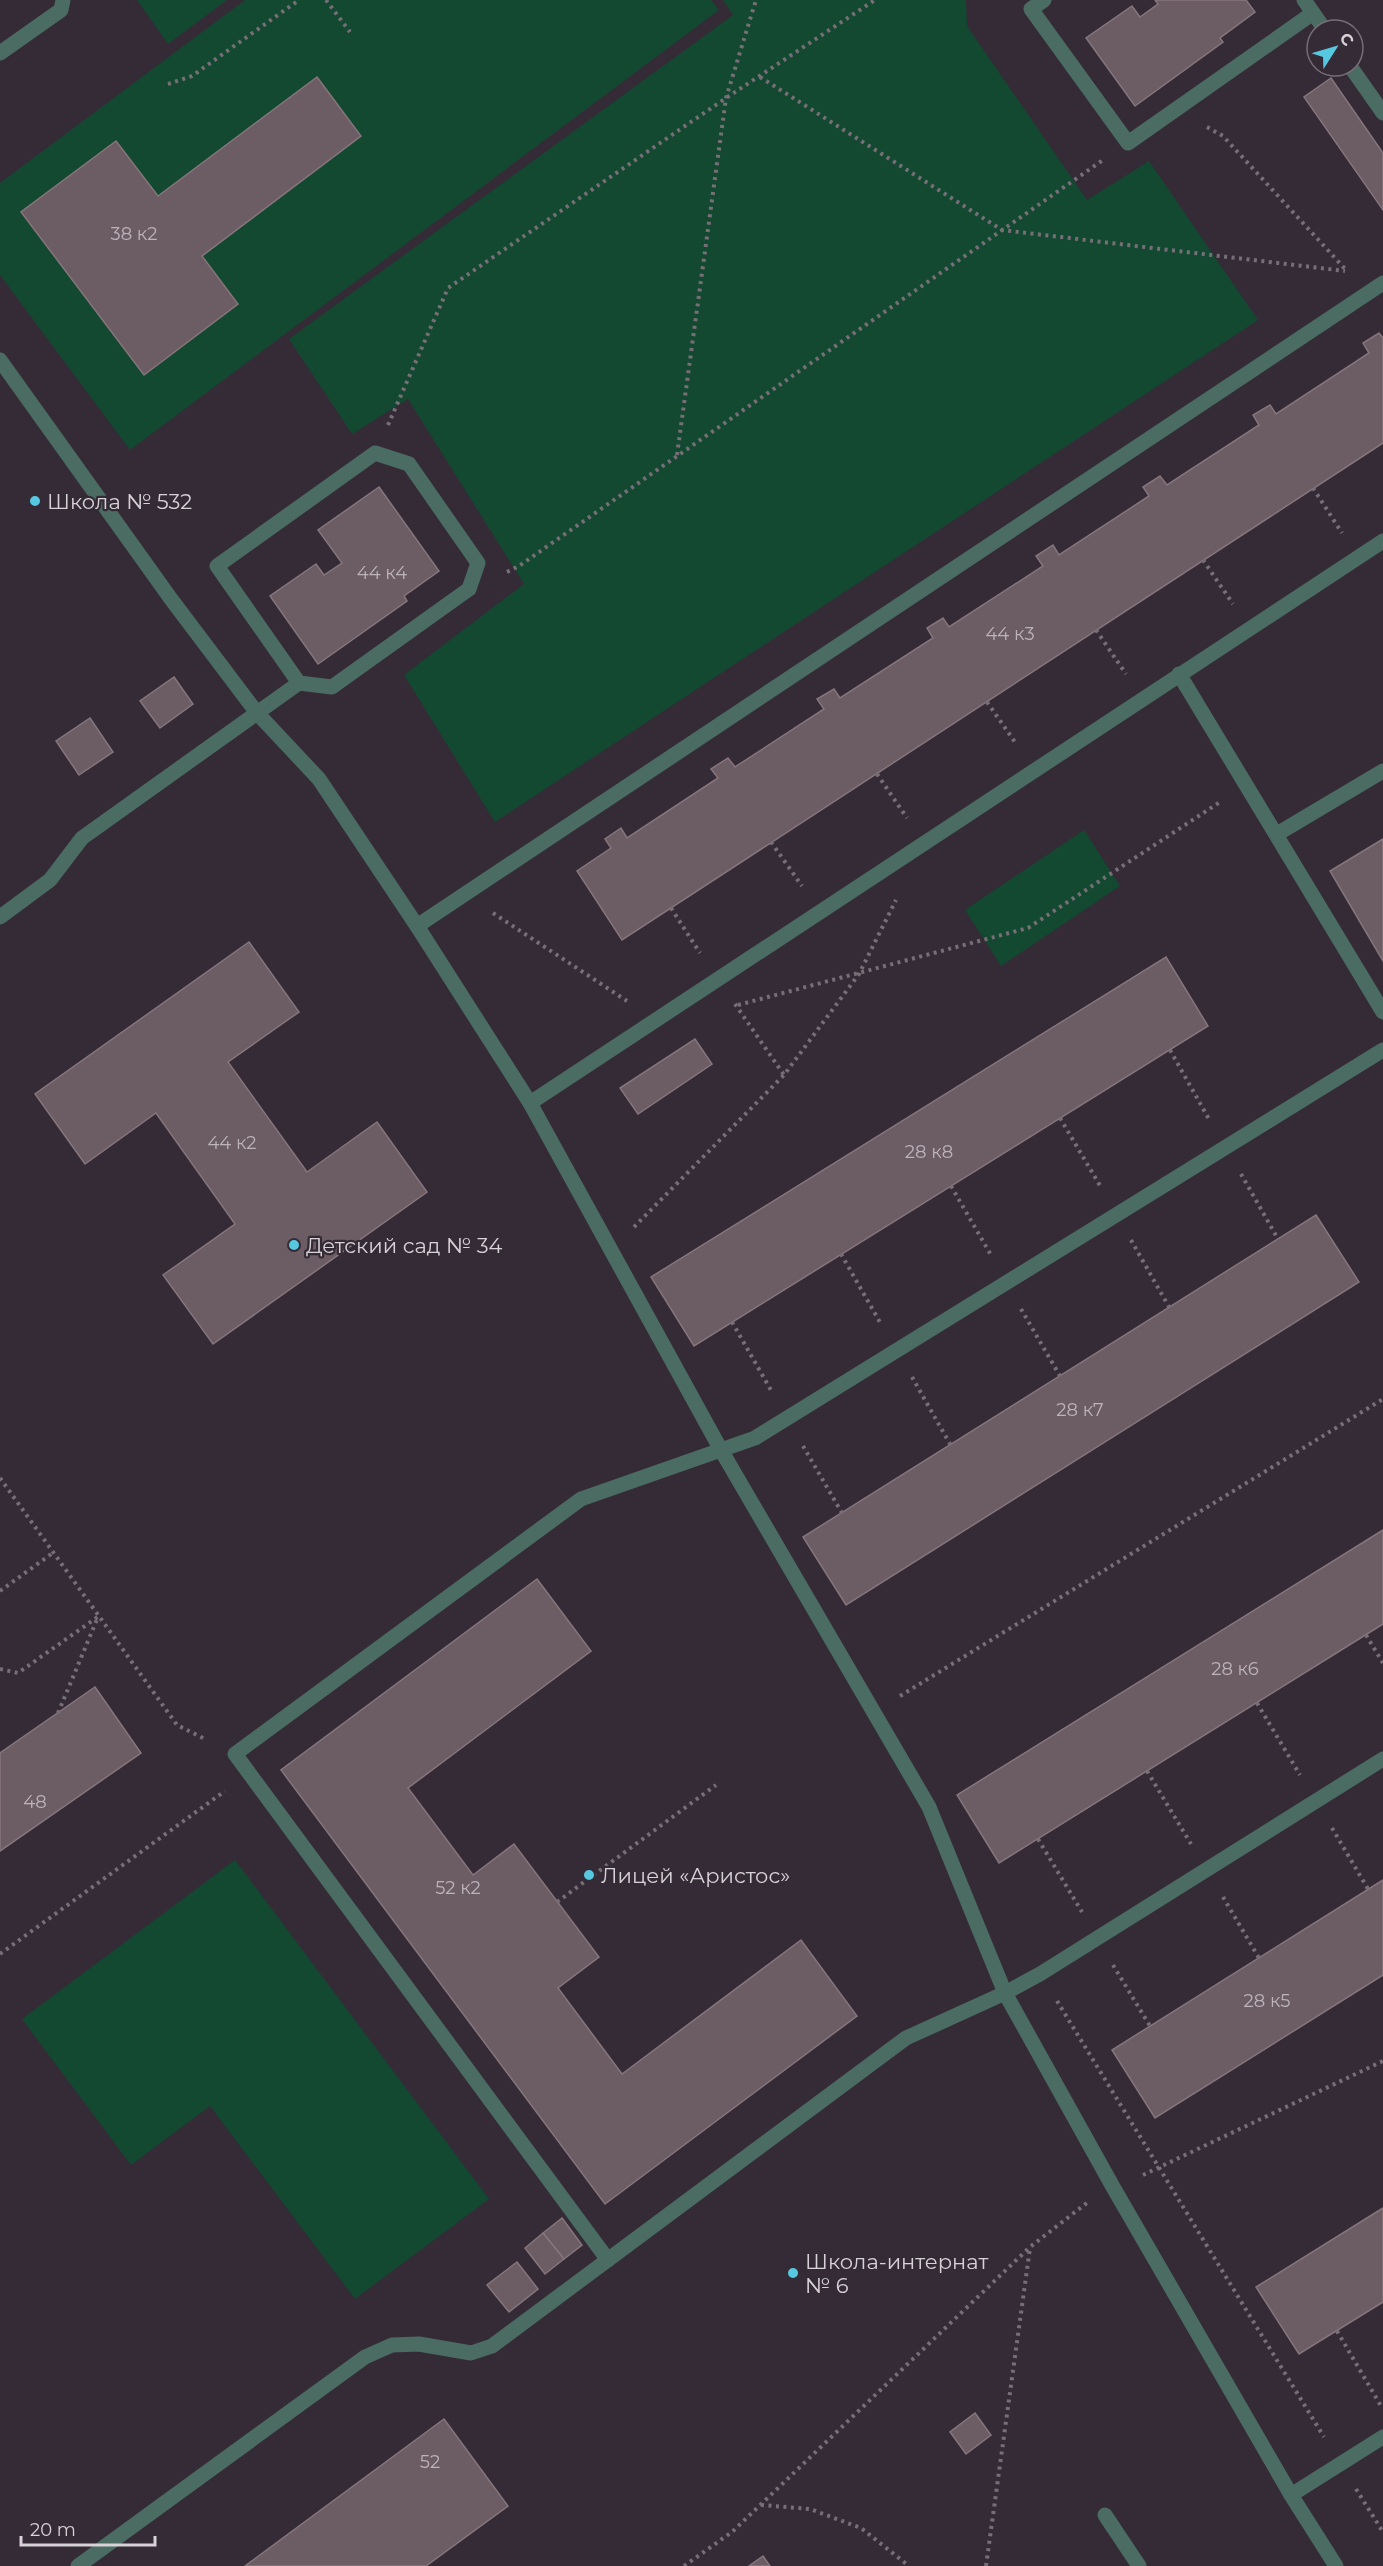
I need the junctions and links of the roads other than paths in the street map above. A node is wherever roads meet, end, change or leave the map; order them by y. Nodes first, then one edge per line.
1 (63, 0) edge
2 (1044, 0) edge
3 (1304, 0) edge
4 (1313, 13) junction
5 (1317, 18) edge
6 (0, 53) edge
7 (1358, 78) edge
8 (1383, 113) edge
9 (1383, 283) edge
10 (0, 360) edge
11 (1383, 541) edge
12 (1179, 674) junction
13 (299, 683) junction
14 (257, 713) junction
15 (1383, 771) edge
16 (1277, 834) junction
17 (0, 917) edge
18 (417, 926) junction
19 (1383, 1012) edge
20 (1383, 1050) edge
21 (530, 1103) junction
22 (721, 1450) junction
23 (1383, 1759) edge
24 (1005, 1993) junction
25 (609, 2260) junction
26 (1383, 2438) edge
27 (1291, 2494) junction
28 (1105, 2515) dead end
29 (78, 2566) edge
30 (1139, 2566) edge
31 (1336, 2566) edge

1 - 6 lane
2 - 4 lane
3 - 4 lane
4 - 5 lane
7 - 8 lane
9 - 18 lane
10 - 14 lane
11 - 12 lane
12 - 16 lane
12 - 21 lane
13 - 13 lane
13 - 14 lane
14 - 17 lane
14 - 18 lane
15 - 16 lane
16 - 19 lane
18 - 21 lane
20 - 22 lane
21 - 22 lane
22 - 24 lane
22 - 25 lane
23 - 24 lane
24 - 25 lane
24 - 27 lane
25 - 29 lane
26 - 27 lane
27 - 31 lane
28 - 30 lane

